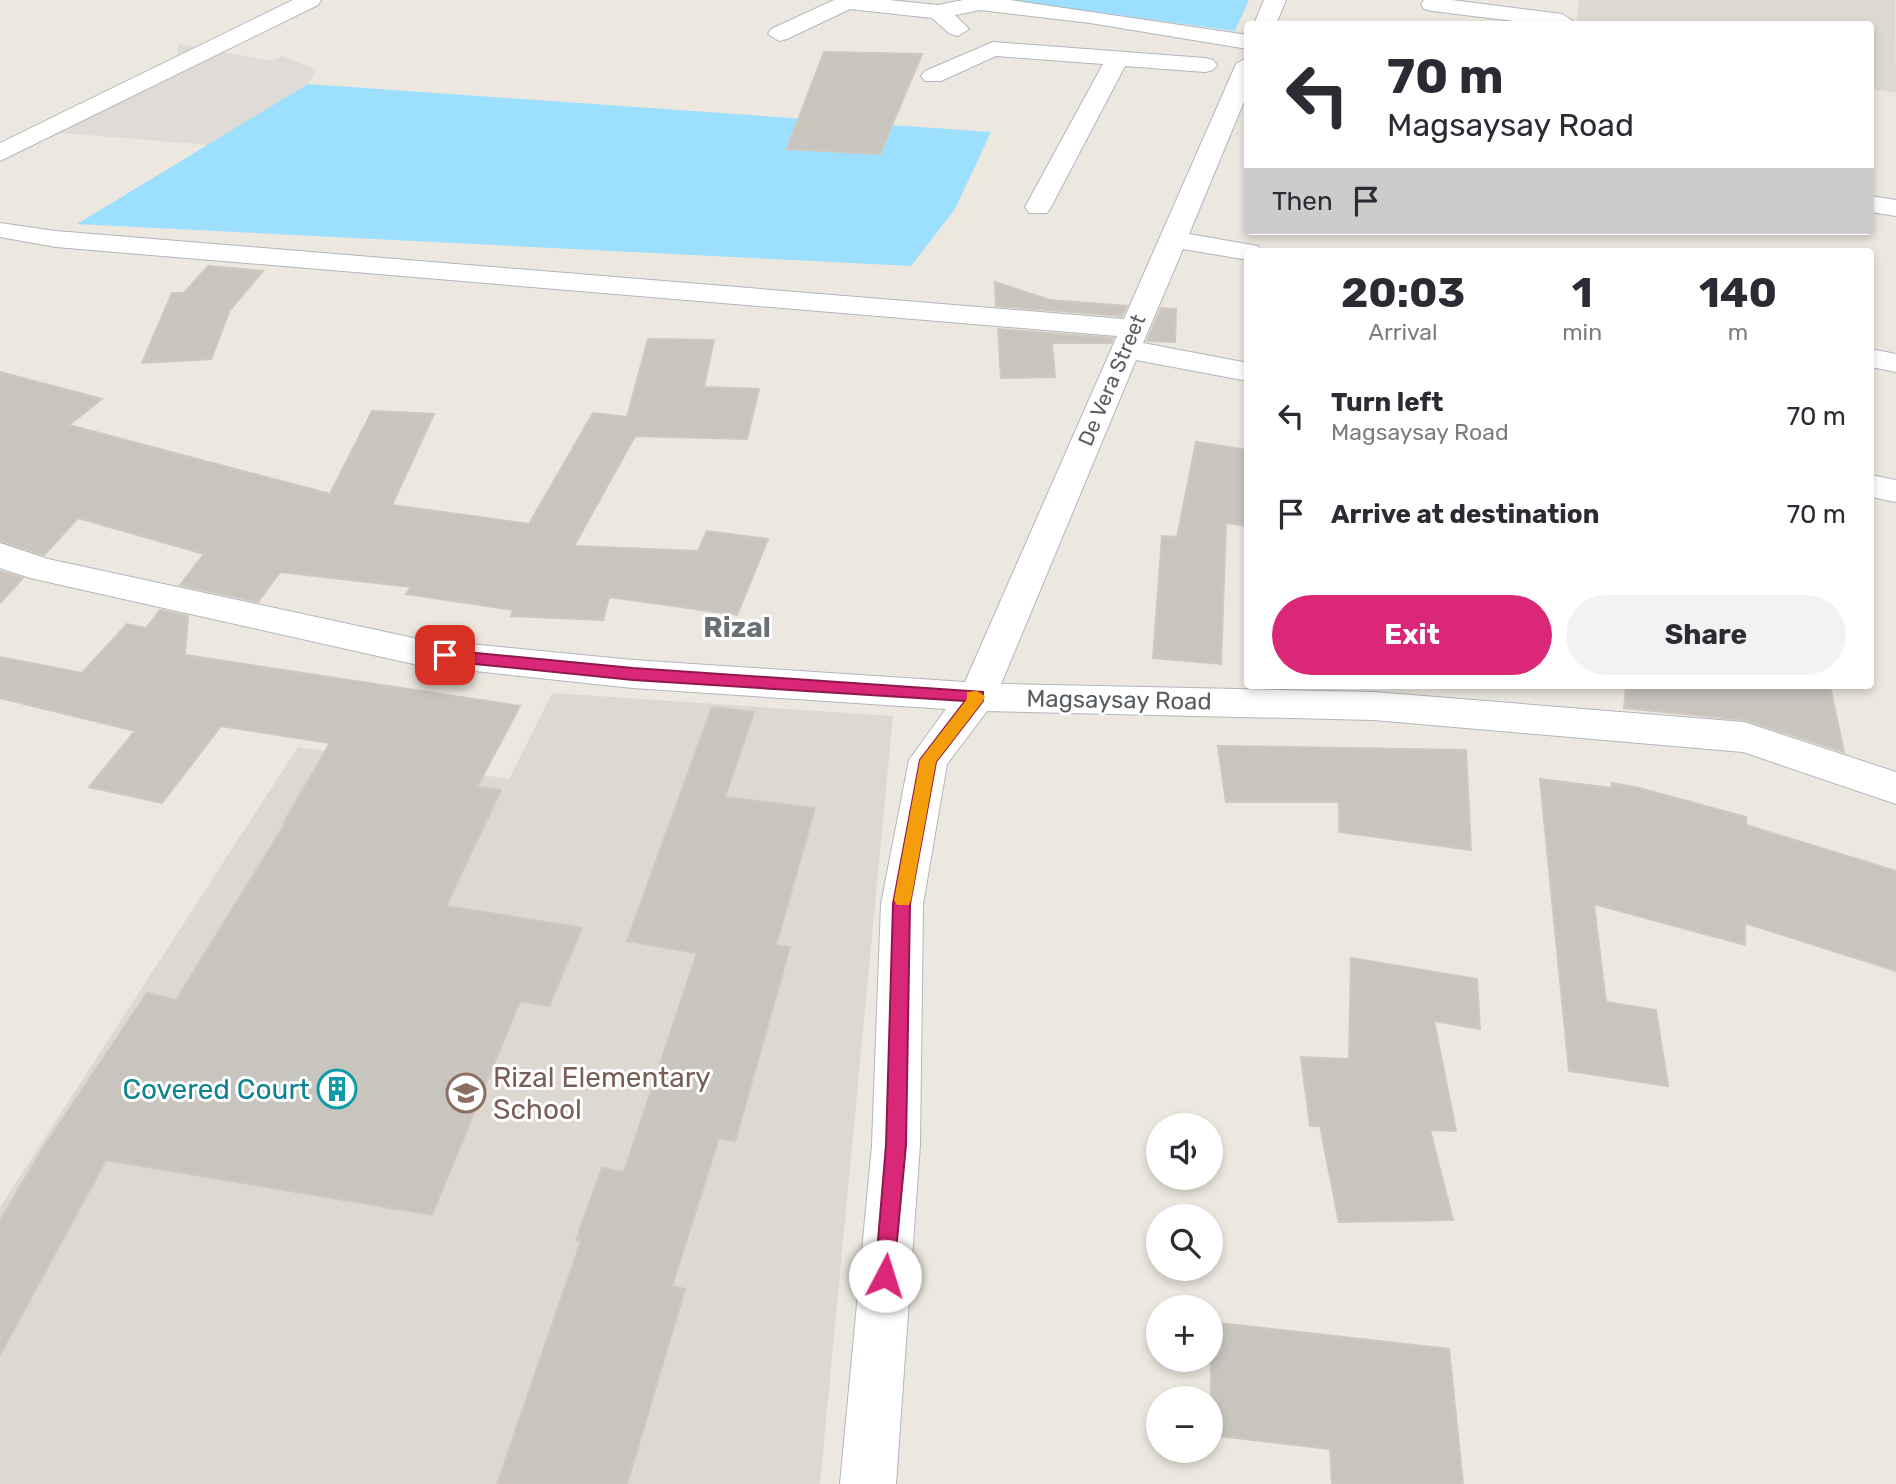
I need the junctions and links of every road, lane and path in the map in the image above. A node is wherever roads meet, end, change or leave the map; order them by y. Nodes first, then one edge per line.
1 (310, 0) edge
2 (1275, 0) edge
3 (1431, 10) edge
4 (938, 12) junction
5 (1266, 21) edge
6 (1562, 21) dead end
7 (779, 34) dead end
8 (993, 49) junction
9 (1117, 60) junction
10 (1232, 62) edge
11 (933, 76) dead end
12 (1239, 106) edge
13 (0, 153) edge
14 (1874, 204) edge
15 (1038, 207) dead end
16 (1896, 208) edge
17 (4, 230) dead end
18 (1172, 239) junction
19 (1244, 251) edge
20 (1130, 339) junction
21 (1874, 359) edge
22 (1896, 363) edge
23 (1244, 371) edge
24 (1874, 487) edge
25 (1896, 491) edge
26 (0, 555) edge
27 (977, 696) junction
28 (1896, 788) edge
29 (868, 1484) edge

1 - 13 street
2 - 5 street
3 - 6 street
4 - 7 street
4 - 8 street
4 - 10 street
8 - 9 street
8 - 11 street
9 - 10 street
9 - 15 street
10 - 12 street, De Vera Street
12 - 18 street, De Vera Street
14 - 16 street
17 - 20 street
18 - 19 street
18 - 20 street, De Vera Street
20 - 23 street
20 - 27 street, De Vera Street
21 - 22 street
24 - 25 street
26 - 27 street, Magsaysay Road
27 - 28 street, Magsaysay Road
27 - 29 street, De Vera Street

